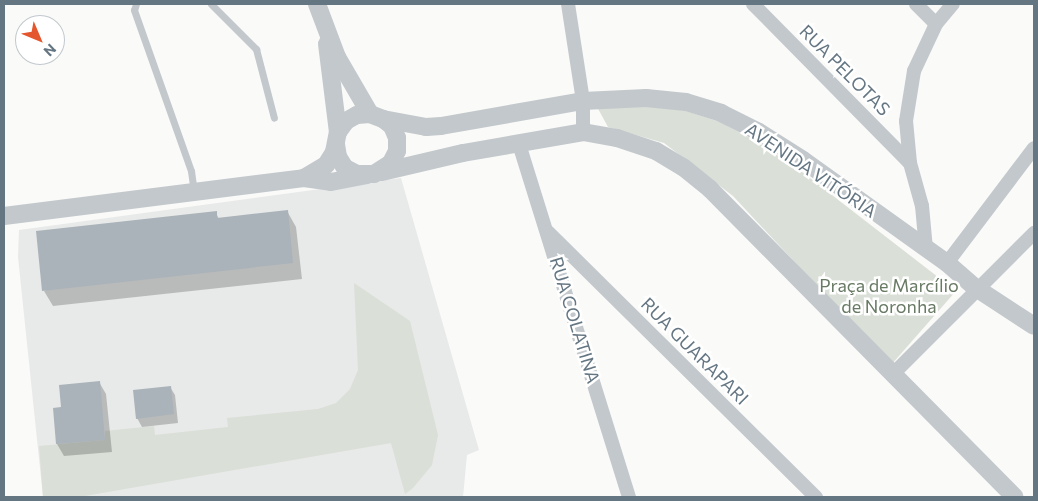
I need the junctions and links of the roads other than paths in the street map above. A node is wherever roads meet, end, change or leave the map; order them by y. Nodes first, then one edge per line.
1 (136, 4) edge
2 (211, 4) edge
3 (317, 4) edge
4 (568, 4) edge
5 (752, 4) edge
6 (916, 4) edge
7 (953, 4) edge
8 (936, 24) junction
9 (327, 36) junction
10 (590, 100) junction
11 (377, 116) junction
12 (274, 118) dead end
13 (583, 132) junction
14 (337, 138) junction
15 (519, 144) junction
16 (1034, 148) edge
17 (910, 163) junction
18 (374, 173) junction
19 (304, 178) junction
20 (194, 192) junction
21 (45, 212) junction
22 (4, 216) edge
23 (4, 221) edge
24 (548, 232) junction
25 (1034, 234) edge
26 (926, 249) junction
27 (947, 263) junction
28 (976, 288) junction
29 (1034, 326) edge
30 (892, 375) junction
31 (627, 491) edge
32 (637, 497) edge
33 (816, 497) edge
34 (1015, 497) edge

1 - 20 lane
2 - 12 lane
3 - 9 street
4 - 10 street
5 - 17 street, RUA PELOTAS
6 - 8 street
7 - 8 street
8 - 17 street
9 - 11 street
9 - 14 street
10 - 11 street, AVENIDA VITÓRIA
10 - 13 street
10 - 26 street, AVENIDA VITÓRIA
11 - 14 street
11 - 18 street
13 - 15 street
13 - 30 street
14 - 18 street
14 - 19 street
15 - 18 street
15 - 24 street, RUA COLATINA
16 - 27 street
17 - 26 street
18 - 19 street
19 - 20 street
20 - 21 street
21 - 22 street
21 - 23 street
24 - 31 street, RUA COLATINA
24 - 33 street, RUA GUARAPARI
25 - 28 street
26 - 27 street, AVENIDA VITÓRIA
27 - 28 street, AVENIDA VITÓRIA
28 - 29 street, AVENIDA VITÓRIA
28 - 30 street
30 - 34 street
31 - 32 street

